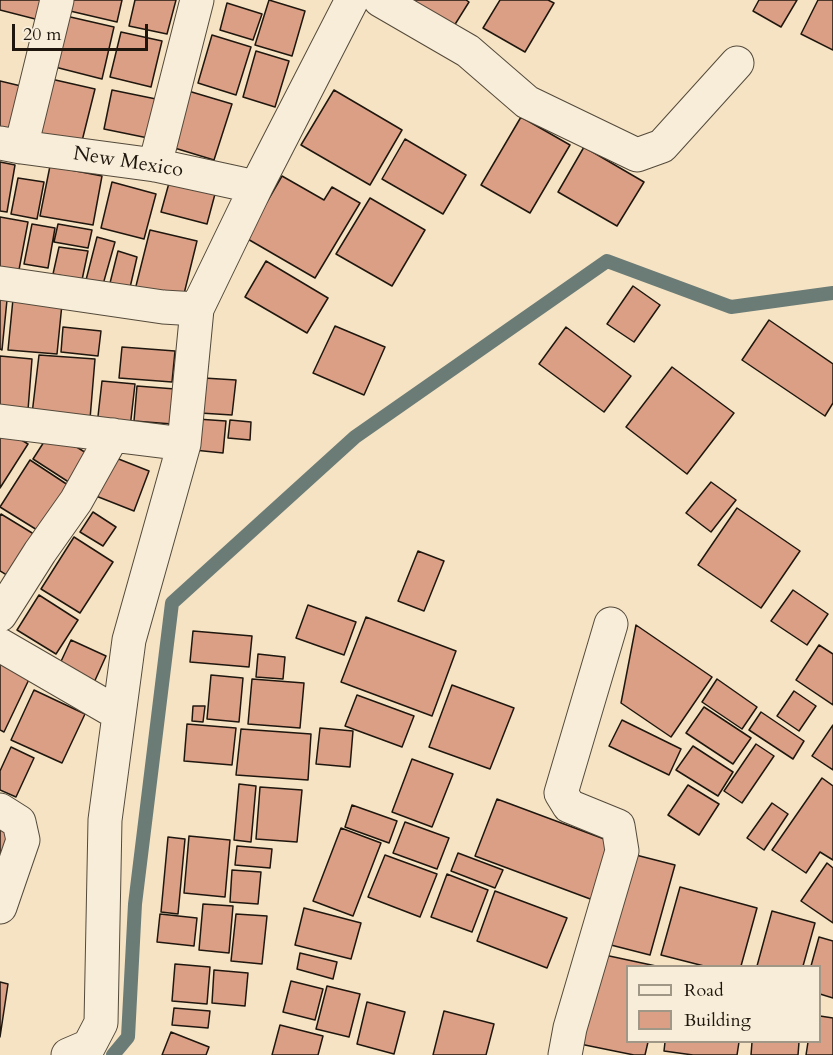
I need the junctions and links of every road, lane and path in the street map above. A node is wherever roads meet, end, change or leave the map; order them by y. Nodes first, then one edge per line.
1 (57, 0) edge
2 (197, 0) edge
3 (352, 0) edge
4 (380, 0) edge
5 (737, 63) dead end
6 (10, 145) edge
7 (154, 165) junction
8 (256, 187) junction
9 (0, 284) edge
10 (196, 309) junction
11 (0, 421) edge
12 (113, 435) junction
13 (184, 444) junction
14 (0, 615) edge
15 (611, 624) dead end
16 (0, 645) edge
17 (119, 714) junction
18 (0, 810) edge
19 (0, 907) edge
20 (68, 1055) edge
21 (565, 1055) edge

1 - 6 street
2 - 7 street
3 - 8 street
4 - 5 street
6 - 7 street, New Mexico
7 - 8 street, New Mexico
8 - 10 street
9 - 10 street
10 - 13 street
11 - 12 street
12 - 13 street
12 - 14 street
13 - 17 street
15 - 21 street
16 - 17 street
17 - 20 street
18 - 19 street

